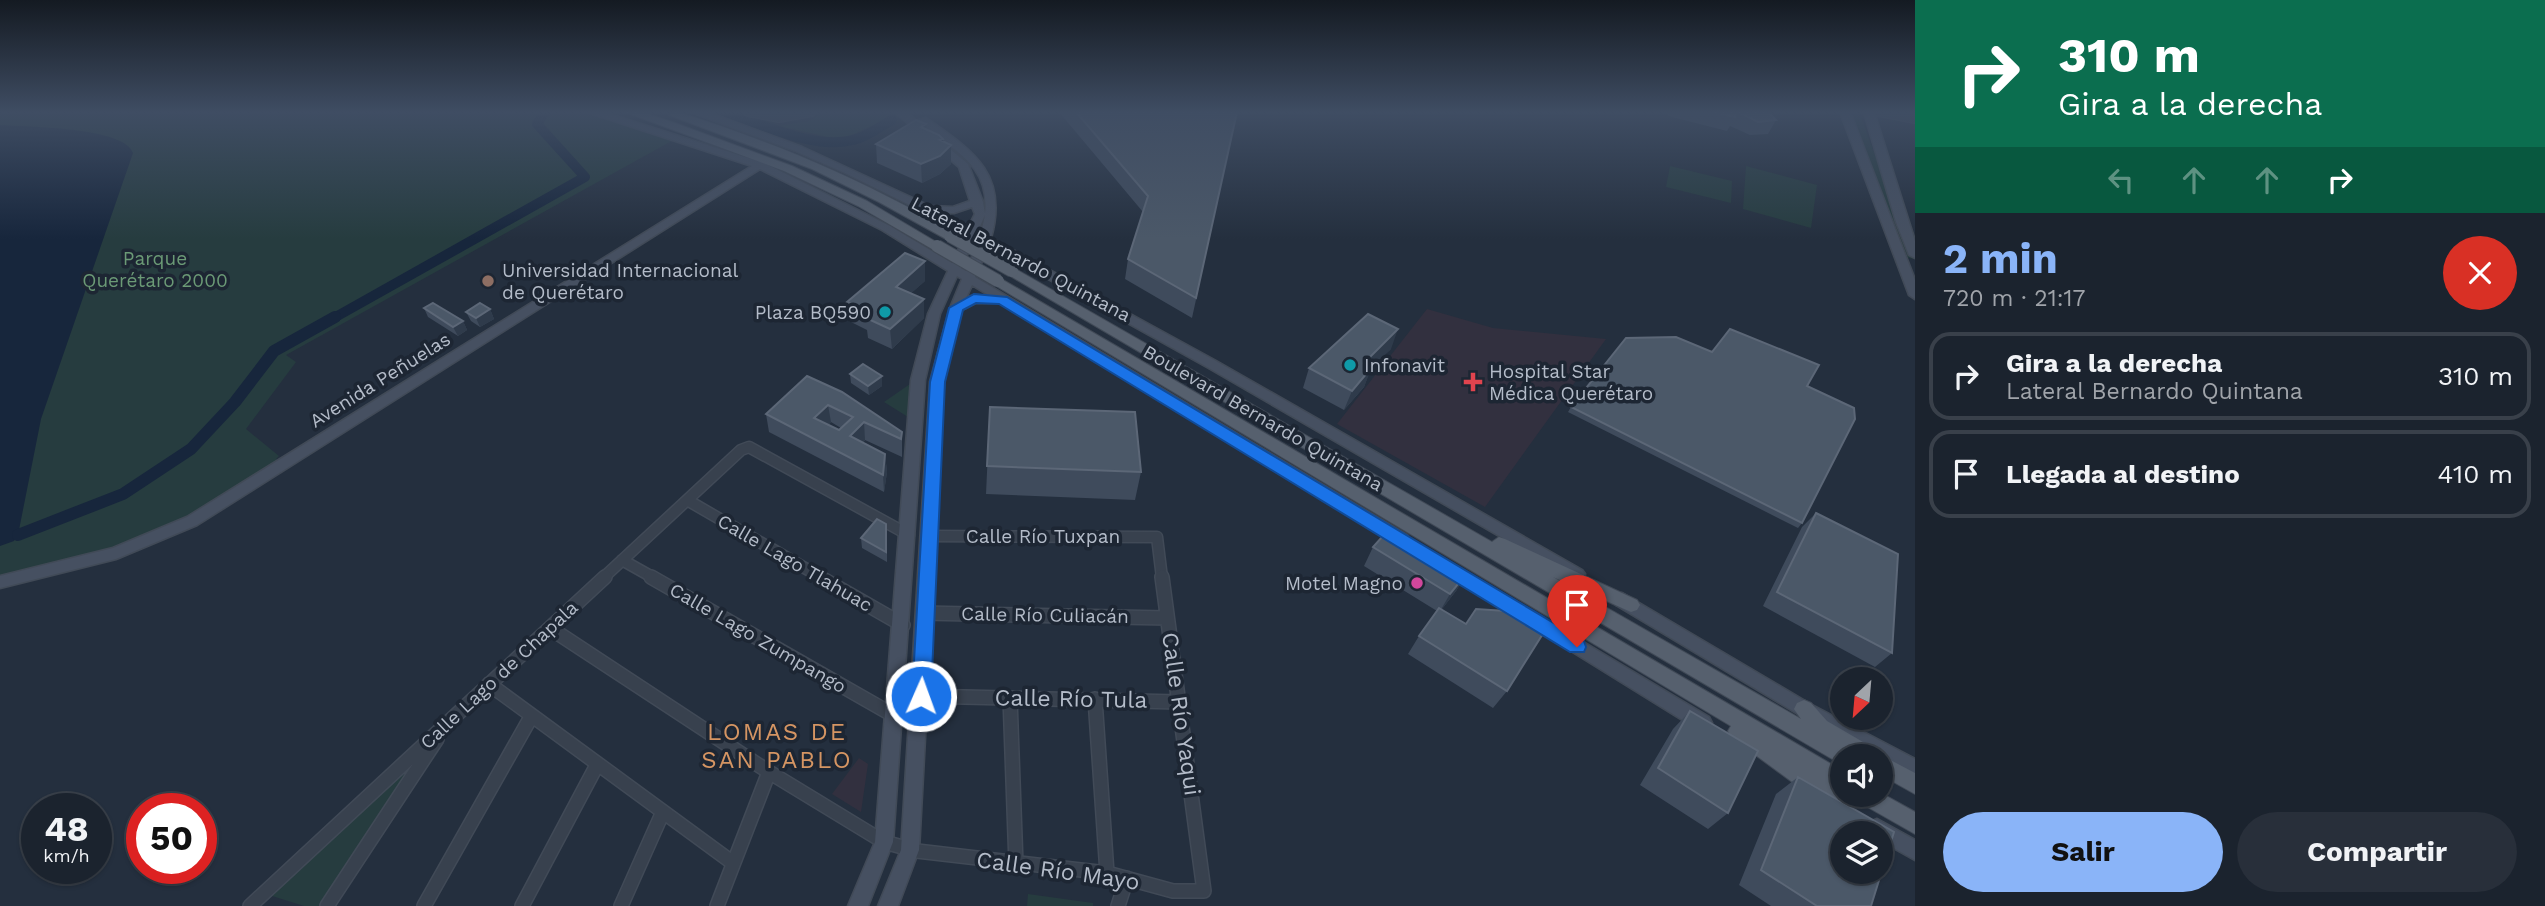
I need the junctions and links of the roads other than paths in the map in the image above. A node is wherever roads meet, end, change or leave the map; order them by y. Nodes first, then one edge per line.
1 (726, 154) edge
2 (757, 154) edge
3 (789, 154) edge
4 (815, 154) edge
5 (950, 154) edge
6 (967, 154) edge
7 (1862, 154) edge
8 (1882, 154) edge
9 (760, 165) junction
10 (929, 209) junction
11 (983, 211) junction
12 (945, 218) junction
13 (972, 233) junction
14 (986, 240) junction
15 (936, 252) junction
16 (1915, 255) edge
17 (953, 269) junction
18 (1909, 269) edge
19 (1004, 275) junction
20 (967, 277) junction
21 (1915, 295) edge
22 (1002, 300) junction
23 (956, 308) junction
24 (687, 500) junction
25 (1414, 506) junction
26 (909, 535) junction
27 (928, 536) junction
28 (1157, 537) joint
29 (622, 560) junction
30 (0, 582) edge
31 (1630, 605) junction
32 (923, 613) junction
33 (1167, 618) junction
34 (903, 625) junction
35 (550, 628) junction
36 (1660, 673) junction
37 (489, 684) junction
38 (921, 696) junction
39 (1010, 698) junction
40 (1094, 699) junction
41 (1179, 702) junction
42 (1804, 709) junction
43 (893, 715) junction
44 (531, 718) junction
45 (448, 723) junction
46 (1849, 744) edge
47 (1830, 747) edge
48 (597, 765) junction
49 (1915, 768) edge
50 (1893, 771) edge
51 (769, 772) junction
52 (1830, 774) edge
53 (1893, 784) edge
54 (1915, 785) edge
55 (1915, 796) edge
56 (1886, 807) edge
57 (662, 814) junction
58 (1854, 815) junction
59 (1915, 824) edge
60 (884, 842) junction
61 (910, 850) junction
62 (1915, 851) edge
63 (733, 863) junction
64 (1016, 864) junction
65 (1107, 873) junction
66 (1127, 878) junction
67 (1205, 891) joint
68 (250, 906) edge
69 (327, 906) edge
70 (425, 906) edge
71 (522, 906) edge
72 (621, 906) edge
73 (717, 906) edge
74 (858, 906) edge
75 (888, 906) edge
76 (1118, 906) edge

1 - 9 street, Lateral Bernardo Quintana
2 - 15 main road, Boulevard Bernardo Quintana
3 - 19 main road, Boulevard Bernardo Quintana, bridge
4 - 10 street, Lateral Bernardo Quintana
5 - 11 street
6 - 11 street
7 - 18 street
8 - 16 street
9 - 15 street, Lateral Bernardo Quintana
9 - 30 street, Avenida Peñuelas
10 - 11 street
10 - 12 street, Lateral Bernardo Quintana
11 - 13 street
11 - 14 street
12 - 13 street, Lateral Bernardo Quintana
12 - 15 street
13 - 14 street, Lateral Bernardo Quintana
13 - 17 street
14 - 19 street, Lateral Bernardo Quintana
14 - 20 street
15 - 17 street, Lateral Bernardo Quintana
15 - 19 main road, Boulevard Bernardo Quintana, bridge
17 - 20 street, Lateral Bernardo Quintana
17 - 26 street
18 - 21 street
19 - 20 street, Lateral Bernardo Quintana
19 - 22 street, Lateral Bernardo Quintana
19 - 25 main road, Boulevard Bernardo Quintana
19 - 31 street, Lateral Bernardo Quintana
19 - 36 main road, Boulevard Bernardo Quintana
20 - 23 street
22 - 23 street
22 - 58 street, Lateral Bernardo Quintana
23 - 27 street
24 - 26 street, Calle Lago de Chapala
24 - 29 street, Calle Lago de Chapala
24 - 34 street, Calle Lago Tlahuac
25 - 31 main road
25 - 47 main road, Boulevard Bernardo Quintana
26 - 34 street
27 - 28 street, Calle Río Tuxpan
27 - 32 street
28 - 33 street, Calle Río Yaqui
29 - 35 street, Calle Lago de Chapala
29 - 43 street, Calle Lago Zumpango
31 - 42 street, Lateral Bernardo Quintana
32 - 33 street, Calle Río Culiacán
32 - 38 street
33 - 41 street, Calle Río Yaqui
34 - 43 street
35 - 37 street, Calle Lago de Chapala
35 - 51 street, Calle Río Mayo
36 - 52 main road, Boulevard Bernardo Quintana
36 - 58 main road
37 - 44 street
37 - 45 street, Calle Lago de Chapala
38 - 39 street, Calle Río Tula
38 - 61 street
39 - 40 street, Calle Río Tula
39 - 64 street
40 - 41 street, Calle Río Tula
40 - 65 street
41 - 67 street, Calle Río Yaqui
42 - 46 main road
42 - 49 street, Lateral Bernardo Quintana
43 - 60 street
44 - 48 street
44 - 70 street
45 - 68 street, Calle Lago de Chapala
45 - 69 street
48 - 57 street
48 - 71 street
50 - 54 main road
51 - 60 street, Calle Río Mayo
51 - 63 street
53 - 55 main road
56 - 59 main road
57 - 63 street
57 - 72 street
58 - 62 street, Lateral Bernardo Quintana
60 - 61 street, Calle Río Mayo
60 - 74 street
61 - 64 street, Calle Río Mayo
61 - 75 street
63 - 73 street
64 - 65 street, Calle Río Mayo
65 - 66 street, Calle Río Mayo
66 - 67 street, Calle Río Mayo
66 - 76 street

